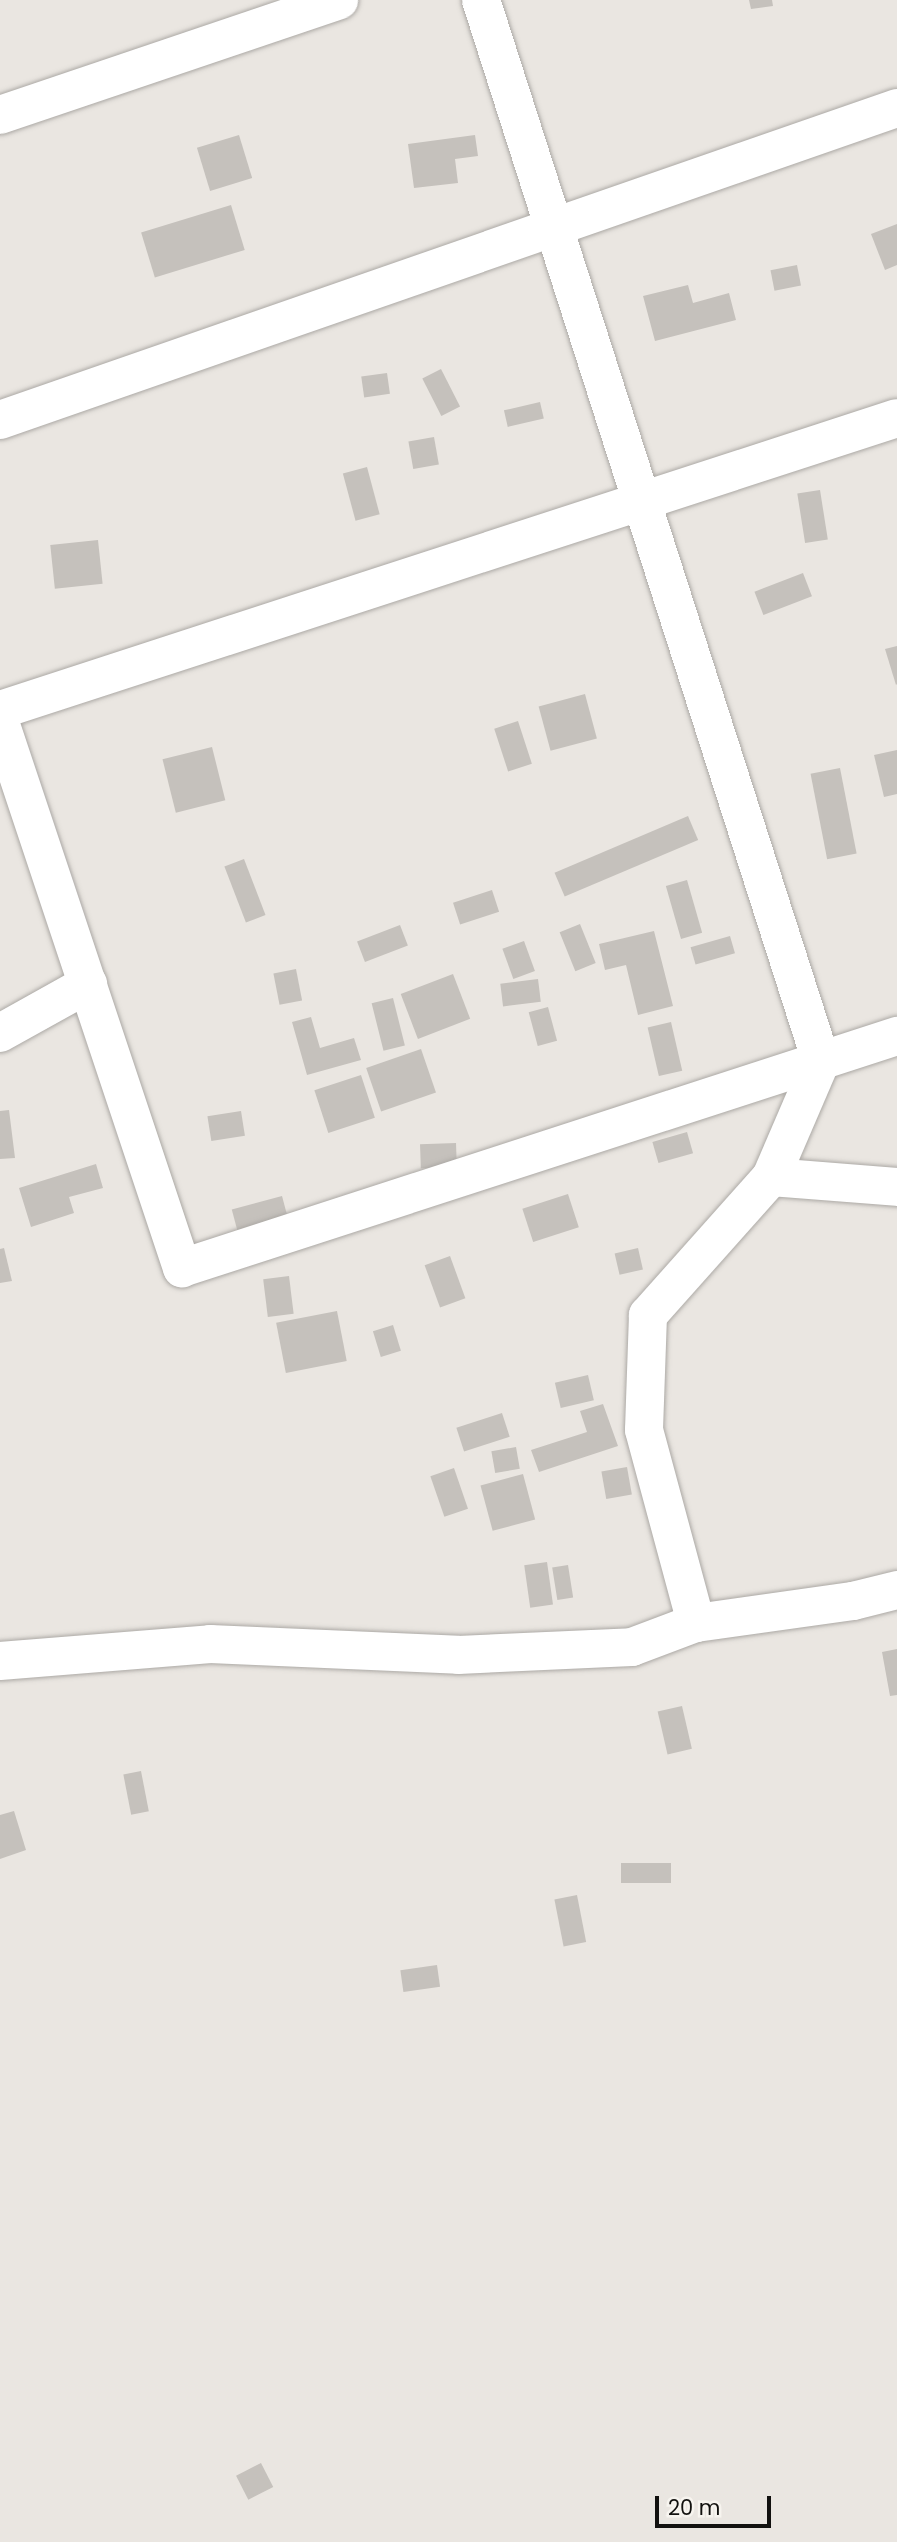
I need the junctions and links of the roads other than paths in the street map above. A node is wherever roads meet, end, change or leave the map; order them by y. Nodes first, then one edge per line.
1 (339, 0) edge
2 (481, 0) edge
3 (897, 108) edge
4 (0, 116) edge
5 (551, 228) junction
6 (897, 418) edge
7 (0, 420) edge
8 (640, 502) junction
9 (0, 710) edge
10 (0, 722) edge
11 (88, 984) junction
12 (0, 1033) edge
13 (897, 1036) edge
14 (821, 1060) junction
15 (771, 1177) junction
16 (897, 1187) edge
17 (897, 1590) edge
18 (696, 1623) junction
19 (0, 1661) edge

1 - 4 street
2 - 5 street
3 - 5 street
5 - 7 street
5 - 8 street
6 - 8 street
8 - 9 street
8 - 14 street
10 - 11 street
11 - 12 street
11 - 14 street
13 - 14 street
14 - 15 street
15 - 16 street
15 - 18 street
17 - 18 street
18 - 19 street

